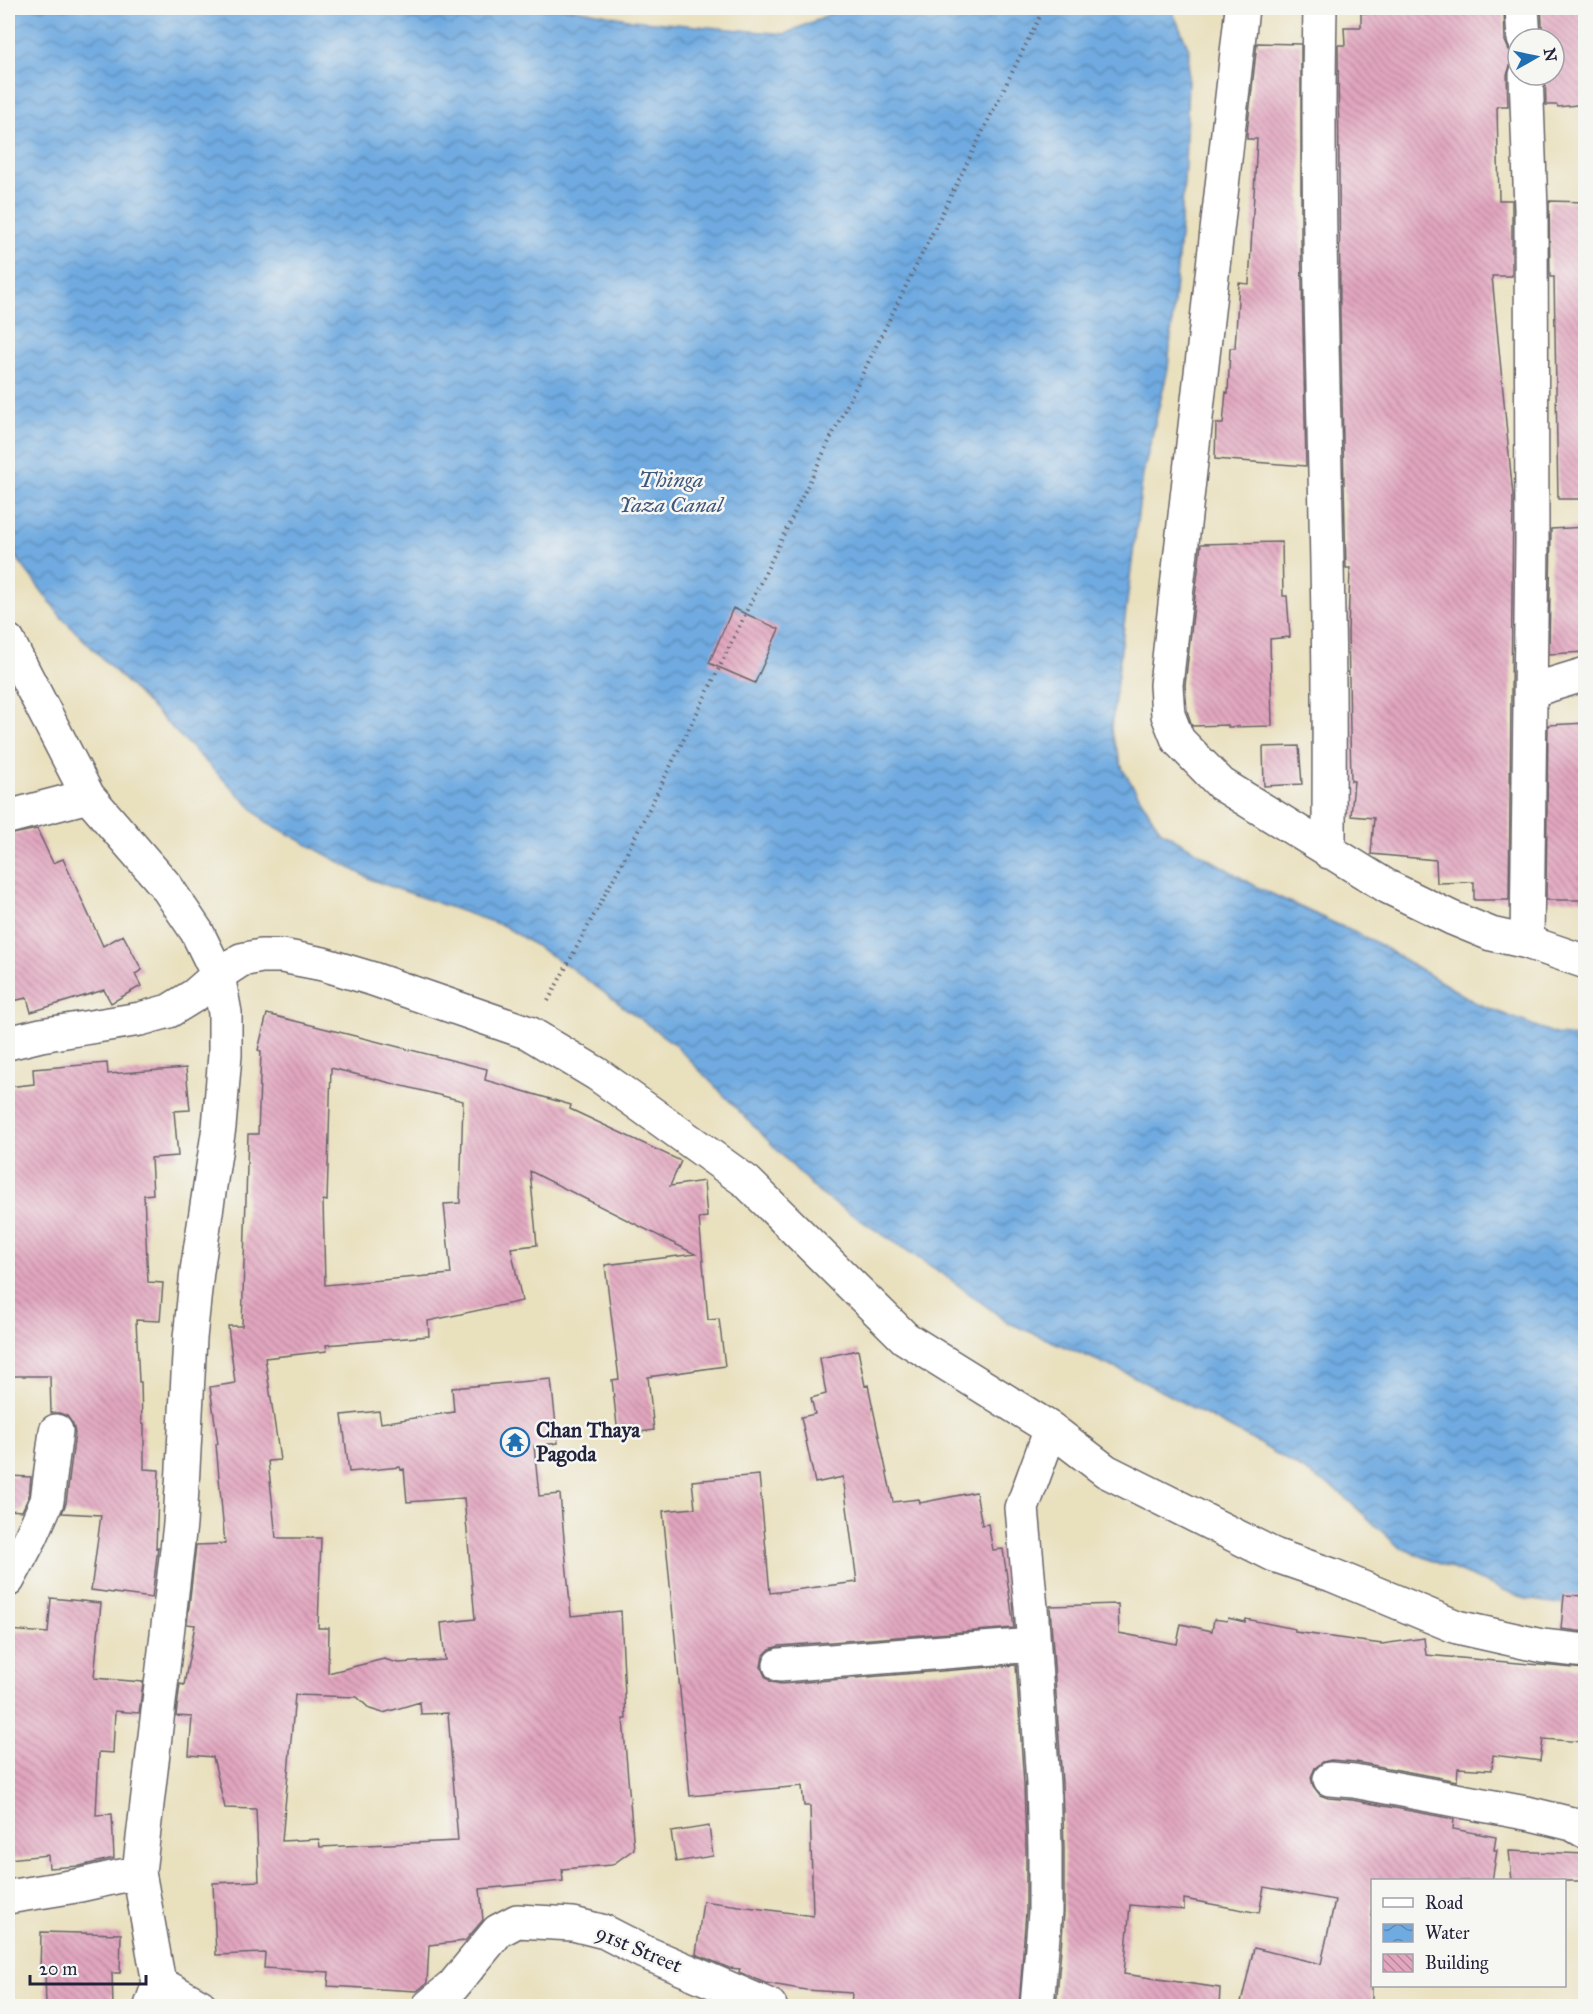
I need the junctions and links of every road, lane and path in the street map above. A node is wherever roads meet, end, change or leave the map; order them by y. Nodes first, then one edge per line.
1 (1044, 8) edge
2 (1242, 8) edge
3 (1320, 8) edge
4 (1522, 8) edge
5 (1523, 27) edge
6 (1526, 87) edge
7 (8, 641) edge
8 (1586, 674) edge
9 (1530, 691) junction
10 (88, 796) junction
11 (8, 817) edge
12 (1329, 852) junction
13 (1527, 942) junction
14 (1586, 962) edge
15 (218, 975) junction
16 (555, 989) dead end
17 (8, 1043) edge
18 (1051, 1429) junction
19 (56, 1431) dead end
20 (8, 1580) edge
21 (1033, 1645) junction
22 (1586, 1651) edge
23 (780, 1665) dead end
24 (1330, 1779) dead end
25 (1586, 1832) edge
26 (140, 1872) junction
27 (8, 1896) edge
28 (155, 1995) edge
29 (200, 2007) edge
30 (429, 2007) edge
31 (770, 2007) edge
32 (1037, 2007) edge

1 - 16 path
2 - 12 street
3 - 12 street
4 - 5 street
6 - 9 street
7 - 10 street
8 - 9 street
9 - 13 street
10 - 11 street
10 - 15 street
12 - 13 street
13 - 14 street
15 - 17 street
15 - 18 street
15 - 26 street
18 - 21 street
18 - 22 street
19 - 20 street
21 - 23 street
21 - 32 street
24 - 25 street
26 - 27 street
26 - 28 street
28 - 29 street
30 - 31 street, 91st Street

